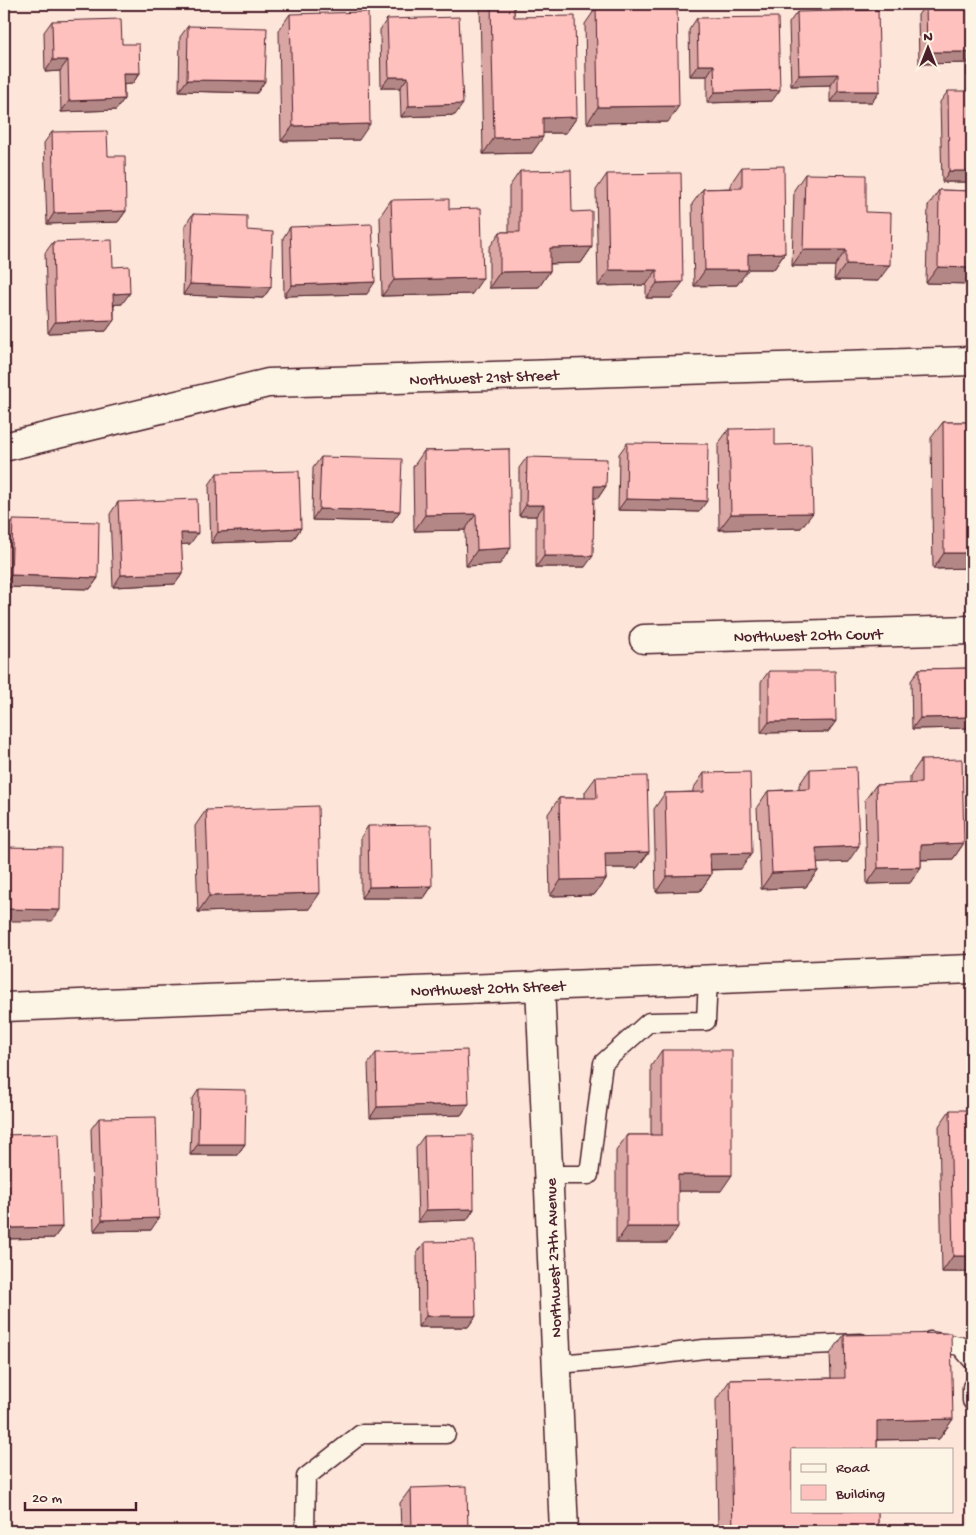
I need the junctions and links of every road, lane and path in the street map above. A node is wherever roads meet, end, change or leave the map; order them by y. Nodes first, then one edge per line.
1 (972, 361) edge
2 (4, 447) edge
3 (972, 630) edge
4 (644, 638) dead end
5 (972, 969) edge
6 (708, 979) junction
7 (540, 985) junction
8 (4, 1007) edge
9 (549, 1175) junction
10 (918, 1341) edge
11 (880, 1342) edge
12 (972, 1360) edge
13 (556, 1364) junction
14 (972, 1387) edge
15 (972, 1401) edge
16 (446, 1434) dead end
17 (305, 1531) edge
18 (564, 1531) edge

1 - 2 street, Northwest 21st Street
3 - 4 street, Northwest 20th Court
5 - 6 street, Northwest 20th Street
6 - 7 street, Northwest 20th Street
6 - 9 lane
7 - 8 street, Northwest 20th Street
7 - 9 street, Northwest 27th Avenue
9 - 13 street, Northwest 27th Avenue
10 - 12 lane
11 - 13 lane
13 - 18 street, Northwest 27th Avenue
14 - 15 lane
16 - 17 lane

